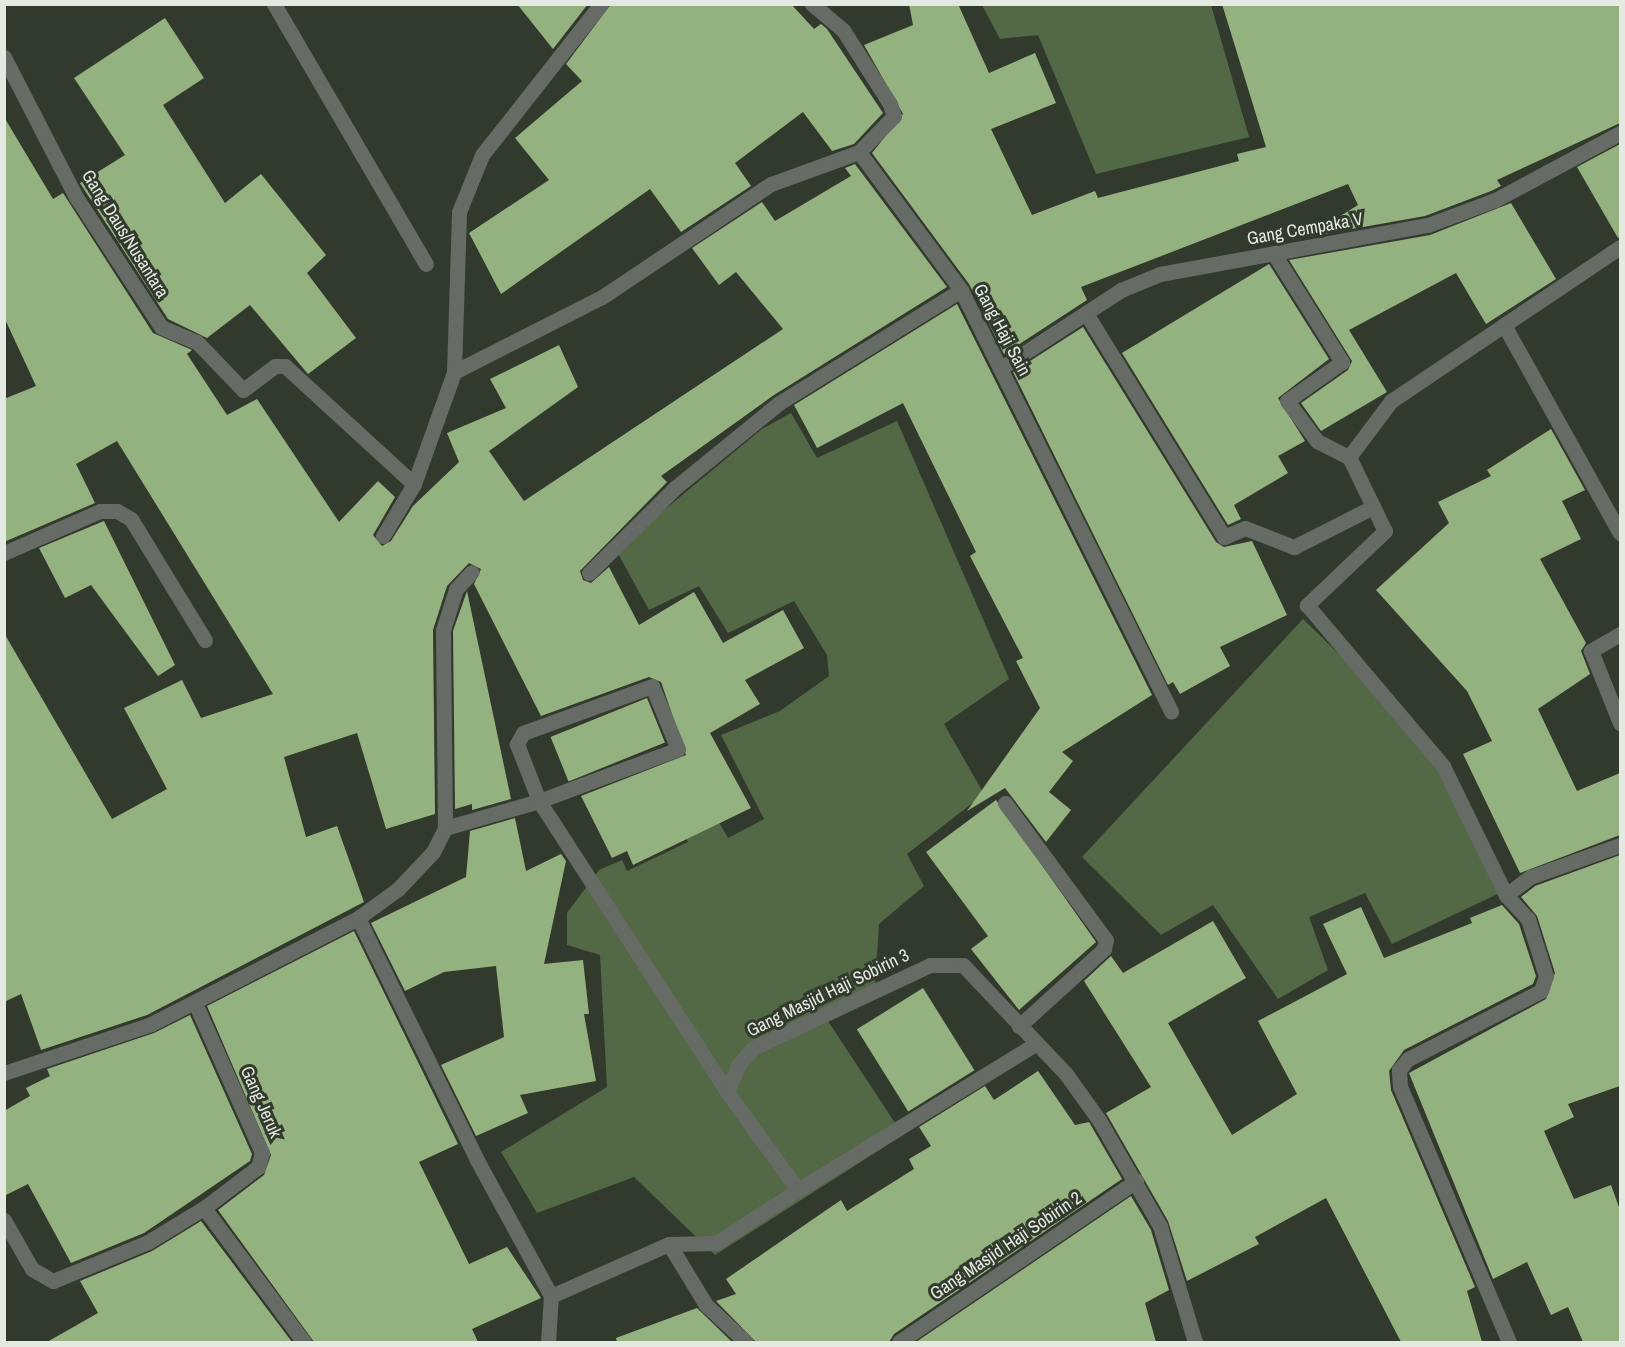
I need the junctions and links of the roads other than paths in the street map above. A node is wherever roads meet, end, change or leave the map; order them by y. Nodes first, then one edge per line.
1 (274, 4) edge
2 (602, 4) edge
3 (812, 4) edge
4 (4, 57) edge
5 (1620, 133) edge
6 (859, 152) junction
7 (1620, 247) edge
8 (1274, 254) junction
9 (426, 264) dead end
10 (961, 290) junction
11 (1087, 315) junction
12 (1504, 325) junction
13 (1001, 368) junction
14 (454, 372) junction
15 (1348, 457) junction
16 (414, 484) junction
17 (1373, 507) junction
18 (1620, 533) edge
19 (382, 536) dead end
20 (4, 553) edge
21 (471, 572) dead end
22 (589, 573) dead end
23 (1620, 634) edge
24 (205, 640) dead end
25 (1171, 712) dead end
26 (1620, 723) edge
27 (539, 801) junction
28 (1005, 803) dead end
29 (445, 828) junction
30 (1620, 845) edge
31 (1506, 895) junction
32 (358, 918) junction
33 (195, 1003) junction
34 (1019, 1026) junction
35 (1035, 1044) junction
36 (4, 1073) edge
37 (727, 1092) junction
38 (1136, 1181) junction
39 (798, 1190) junction
40 (204, 1208) junction
41 (4, 1220) edge
42 (669, 1244) junction
43 (551, 1296) junction
44 (304, 1342) edge
45 (548, 1342) edge
46 (746, 1342) edge
47 (899, 1342) edge
48 (1196, 1342) edge
49 (1509, 1342) edge

1 - 9 street
2 - 14 street
3 - 6 street
4 - 16 street, Gang Daus/Nusantara
5 - 8 street, Gang Cempaka V
6 - 10 street, Gang Haji Sain
6 - 14 street
7 - 12 street
8 - 11 street, Gang Cempaka V
8 - 15 street
10 - 13 street, Gang Haji Sain
10 - 22 street
11 - 13 street, Gang Cempaka V
11 - 17 street
12 - 15 street
12 - 18 street
13 - 25 street, Gang Haji Sain
14 - 16 street
15 - 17 street
16 - 19 street
17 - 31 street
20 - 24 street
21 - 29 street
23 - 26 street
27 - 27 street
27 - 29 street
27 - 37 street
28 - 34 street
29 - 32 street
30 - 31 street
31 - 49 street
32 - 33 street
32 - 43 street
33 - 36 street
33 - 40 street, Gang Jeruk
34 - 35 street, Gang Masjid Haji Sobirin 3
34 - 37 street, Gang Masjid Haji Sobirin 3
35 - 38 street, Gang Masjid Haji Sobirin 3
35 - 39 street
37 - 39 street
38 - 47 street, Gang Masjid Haji Sobirin 2
38 - 48 street, Gang Masjid Haji Sobirin 3
39 - 42 street
40 - 41 street, Gang Jeruk
40 - 44 street
42 - 43 street
42 - 46 street
43 - 45 street

